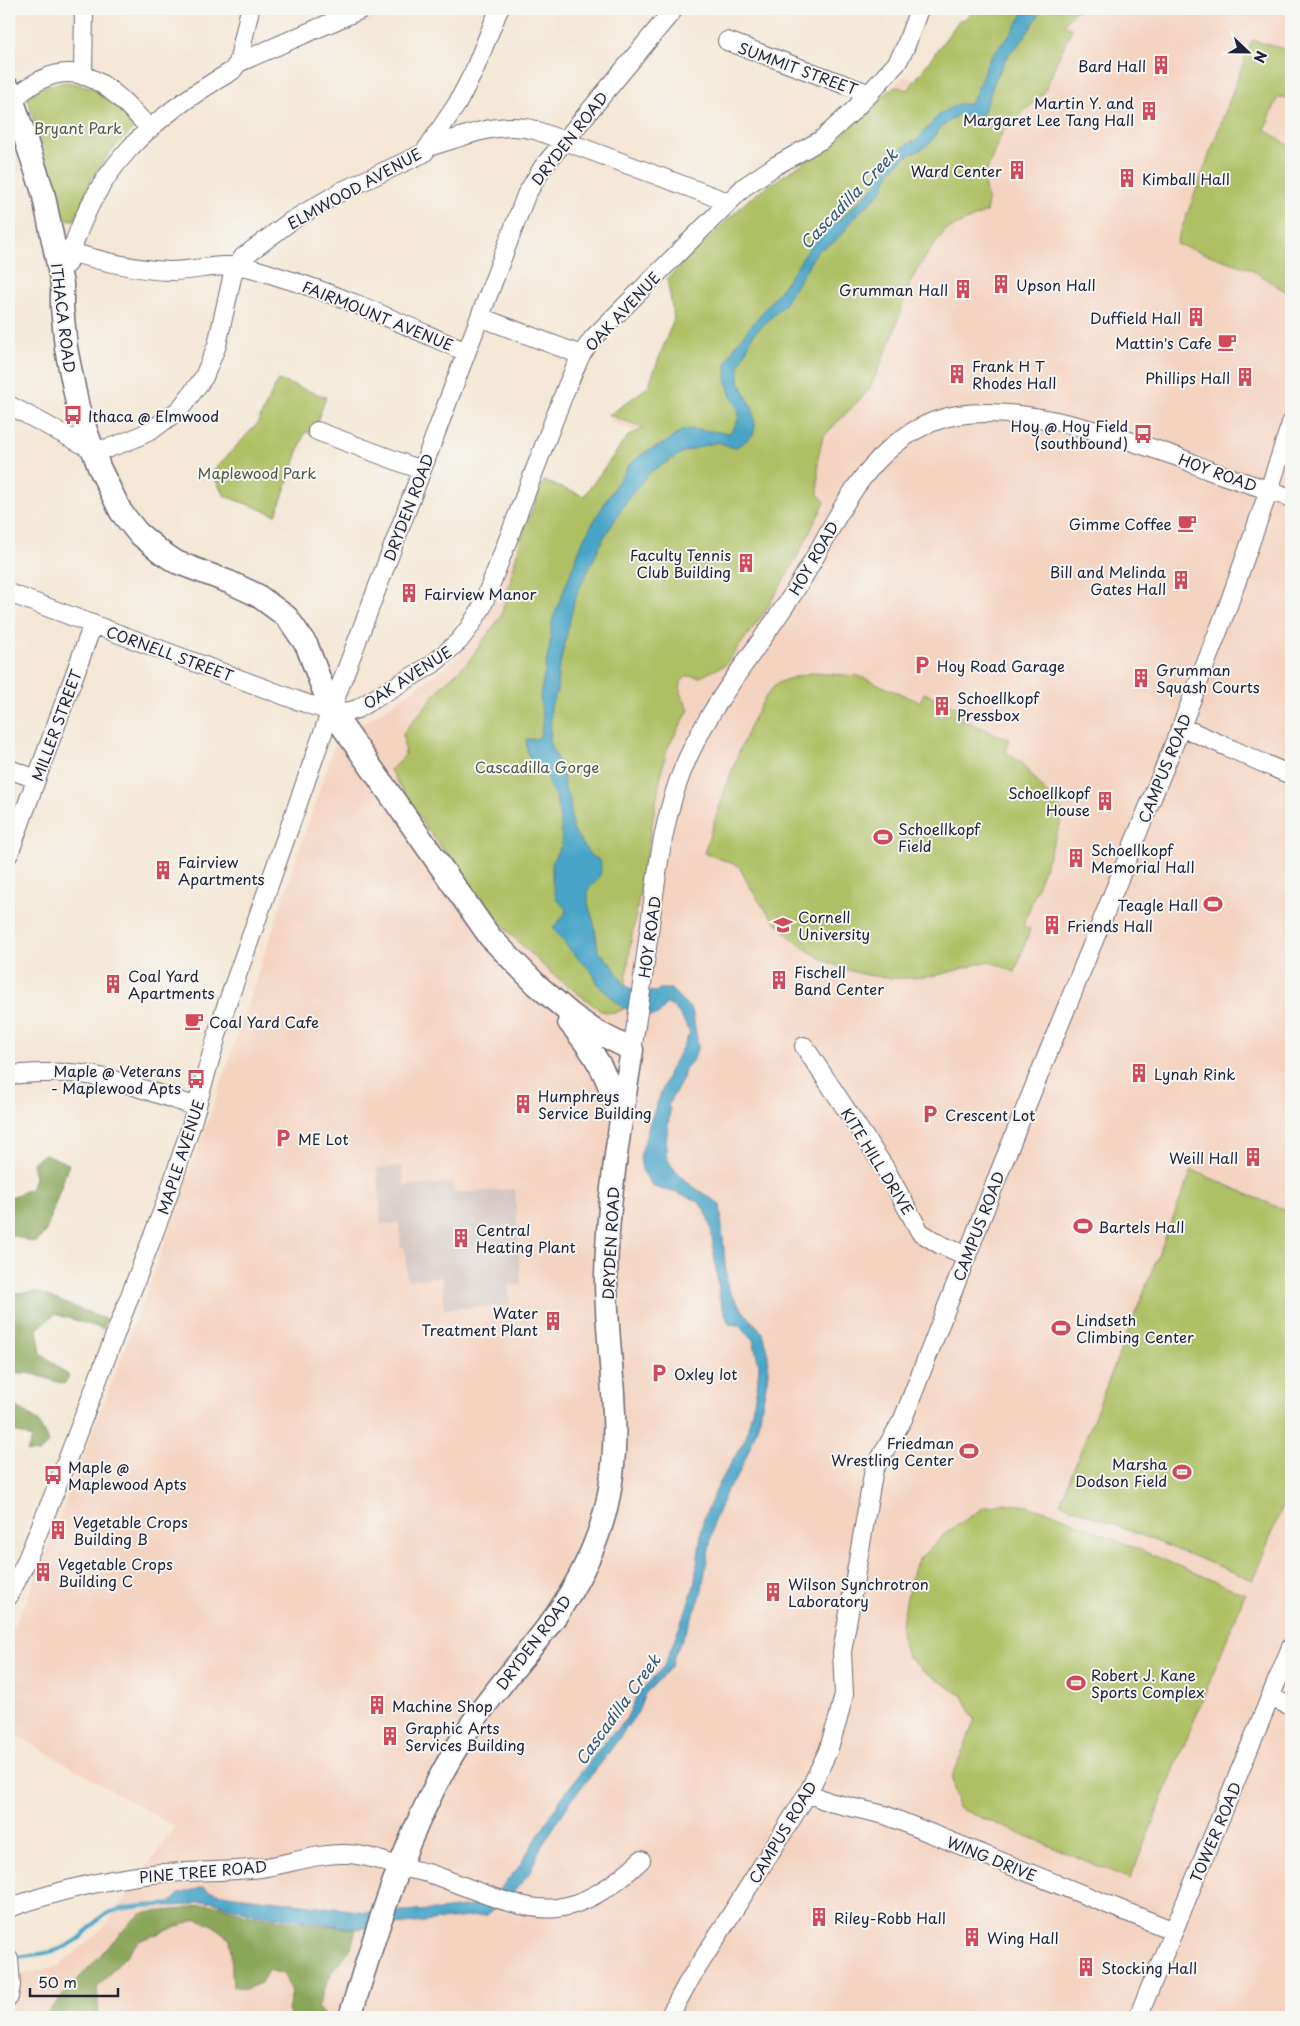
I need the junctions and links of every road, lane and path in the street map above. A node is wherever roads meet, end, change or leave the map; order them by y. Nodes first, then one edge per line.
1 (84, 9) edge
2 (250, 9) edge
3 (362, 9) edge
4 (499, 9) edge
5 (674, 9) edge
6 (919, 9) edge
7 (727, 41) dead end
8 (238, 63) junction
9 (83, 76) junction
10 (11, 94) edge
11 (870, 94) junction
12 (150, 129) junction
13 (565, 141) junction
14 (428, 147) junction
15 (728, 202) junction
16 (62, 250) junction
17 (236, 266) junction
18 (480, 317) junction
19 (466, 352) junction
20 (581, 355) junction
21 (9, 405) edge
22 (26, 415) junction
23 (9, 422) edge
24 (1291, 423) edge
25 (317, 431) dead end
26 (93, 450) junction
27 (422, 470) junction
28 (1269, 490) junction
29 (1291, 498) edge
30 (9, 593) edge
31 (93, 624) junction
32 (331, 710) junction
33 (1181, 727) junction
34 (9, 768) edge
35 (1291, 775) edge
36 (36, 779) junction
37 (9, 854) edge
38 (544, 992) junction
39 (804, 1046) dead end
40 (632, 1050) junction
41 (9, 1075) edge
42 (197, 1107) junction
43 (620, 1122) junction
44 (967, 1256) junction
45 (9, 1596) edge
46 (1291, 1647) edge
47 (1271, 1698) junction
48 (1291, 1706) edge
49 (808, 1793) junction
50 (641, 1860) dead end
51 (399, 1866) junction
52 (9, 1908) edge
53 (1174, 1931) junction
54 (10, 1964) edge
55 (9, 1997) edge
56 (350, 2017) edge
57 (669, 2017) edge
58 (1138, 2017) edge

1 - 9 street
2 - 8 street
3 - 8 street
4 - 14 street
5 - 13 street, DRYDEN ROAD
6 - 11 street, OAK AVENUE
7 - 11 street, SUMMIT STREET
8 - 12 street
9 - 10 street
9 - 12 street
10 - 16 main road, ITHACA ROAD
11 - 15 street, OAK AVENUE
12 - 16 street
13 - 14 street, ELMWOOD AVENUE
13 - 15 street, ELMWOOD AVENUE
13 - 18 street, DRYDEN ROAD
14 - 17 street, ELMWOOD AVENUE
15 - 20 street, OAK AVENUE
16 - 17 street, FAIRMOUNT AVENUE
16 - 26 main road, ITHACA ROAD
17 - 19 street, FAIRMOUNT AVENUE
17 - 26 street, ELMWOOD AVENUE
18 - 19 street, DRYDEN ROAD
18 - 20 street
19 - 27 street, DRYDEN ROAD
20 - 32 street, OAK AVENUE
21 - 22 street
22 - 23 street
22 - 26 street
24 - 28 street, CAMPUS ROAD
25 - 27 street
26 - 32 main road, ITHACA ROAD
27 - 32 street, DRYDEN ROAD
28 - 29 street, HOY ROAD
28 - 33 street, CAMPUS ROAD
28 - 40 street, HOY ROAD
30 - 31 street, CORNELL STREET
31 - 32 street, CORNELL STREET
31 - 36 street, MILLER STREET
32 - 38 main road, DRYDEN ROAD
32 - 42 street, MAPLE AVENUE
33 - 35 street
33 - 44 street, CAMPUS ROAD
34 - 36 street
36 - 37 street, MILLER STREET
38 - 40 main road, DRYDEN ROAD
38 - 43 main road, DRYDEN ROAD
39 - 44 street, KITE HILL DRIVE
40 - 43 main road, DRYDEN ROAD
41 - 42 street
42 - 45 street, MAPLE AVENUE
43 - 51 main road, DRYDEN ROAD
44 - 49 street, CAMPUS ROAD
46 - 47 street, TOWER ROAD
47 - 48 street
47 - 53 street, TOWER ROAD
49 - 53 street, WING DRIVE
49 - 57 street, CAMPUS ROAD
50 - 51 street, PINE TREE ROAD
51 - 52 street, PINE TREE ROAD
51 - 56 main road, DRYDEN ROAD
53 - 58 street, TOWER ROAD
54 - 55 street

